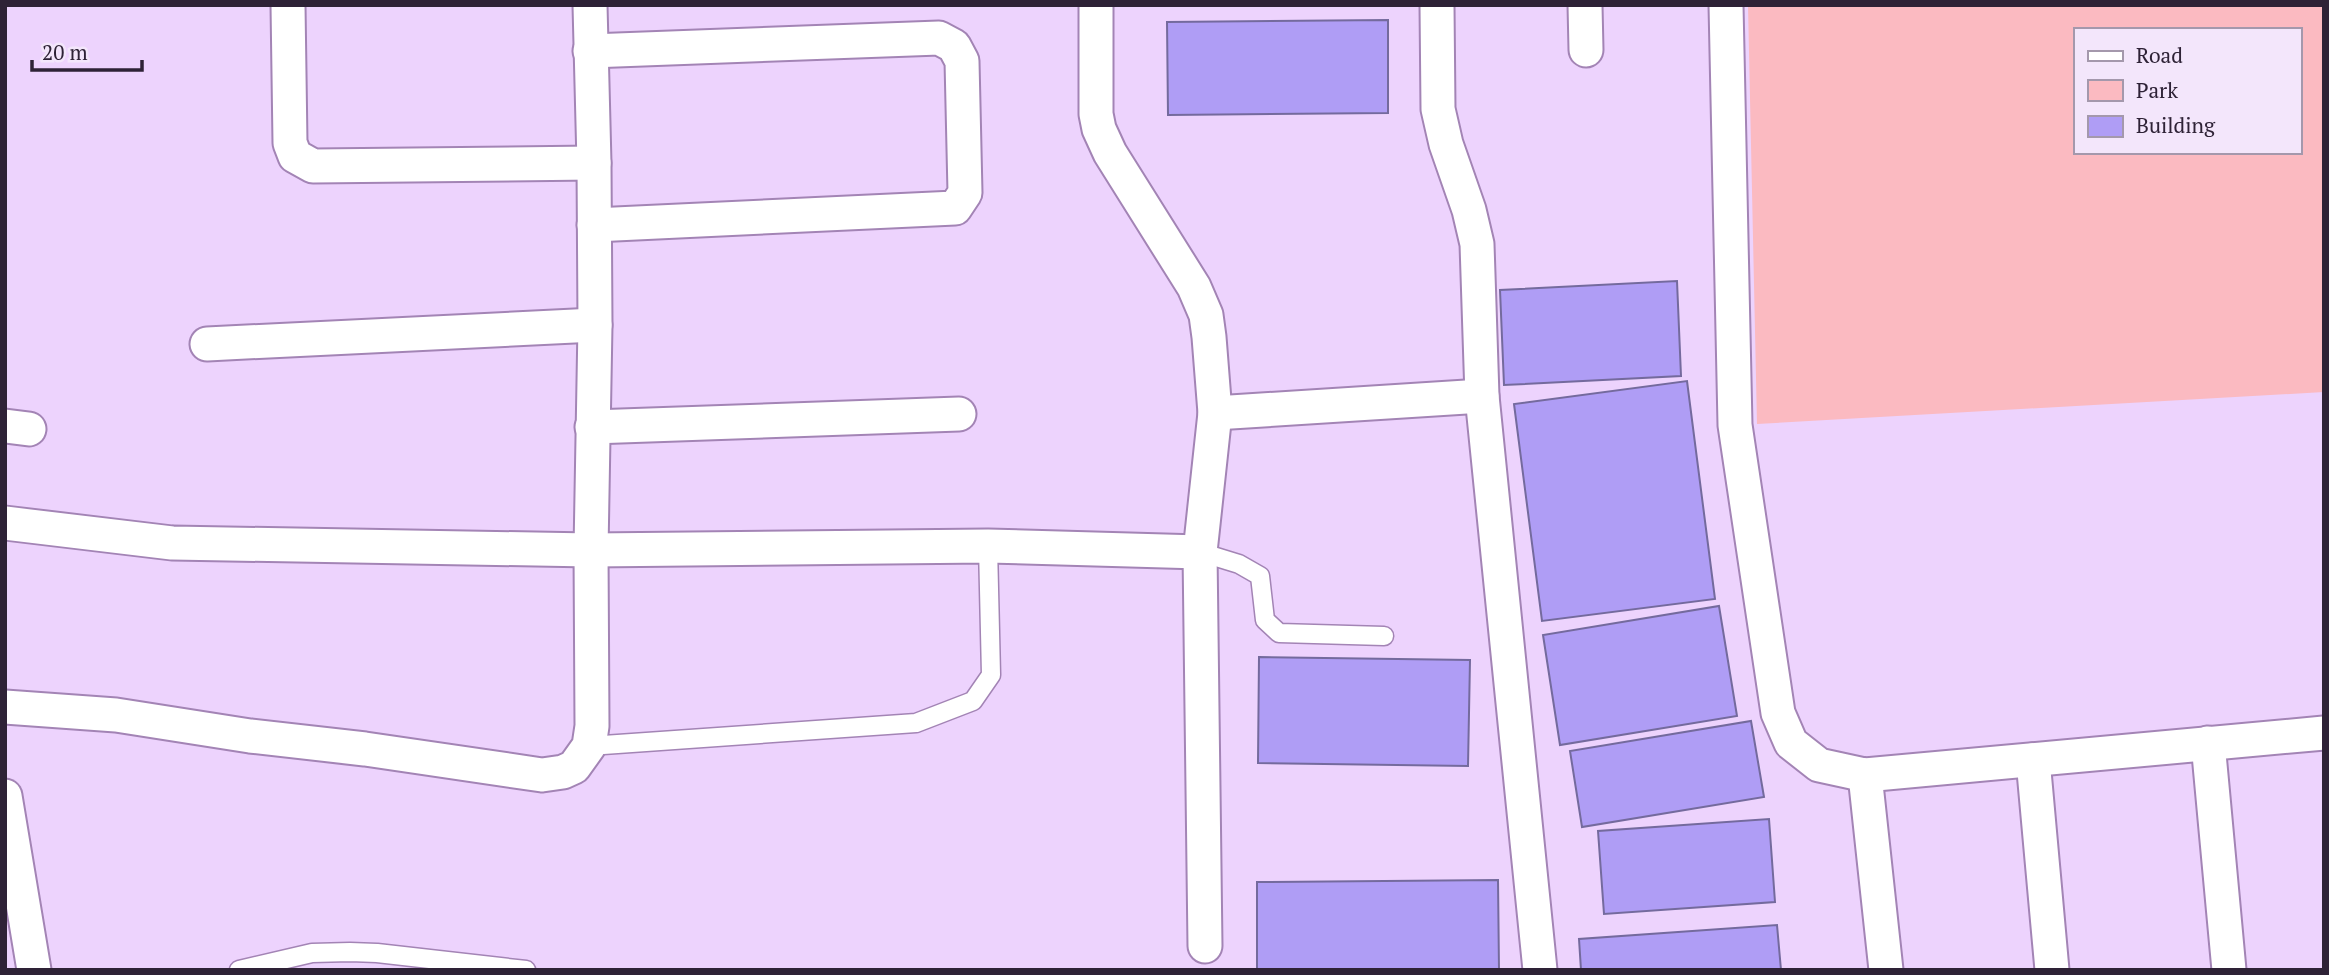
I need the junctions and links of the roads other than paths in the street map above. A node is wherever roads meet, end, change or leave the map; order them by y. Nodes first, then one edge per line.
1 (288, 5) edge
2 (590, 5) edge
3 (1096, 5) edge
4 (1437, 5) edge
5 (1585, 5) edge
6 (1726, 5) edge
7 (1586, 50) dead end
8 (590, 51) junction
9 (594, 163) junction
10 (594, 225) junction
11 (595, 325) junction
12 (207, 344) dead end
13 (1482, 396) junction
14 (1214, 413) junction
15 (960, 414) dead end
16 (592, 427) junction
17 (5, 523) edge
18 (988, 546) junction
19 (591, 550) junction
20 (1200, 552) junction
21 (1384, 636) dead end
22 (5, 707) edge
23 (2324, 733) edge
24 (2208, 743) junction
25 (589, 746) junction
26 (2033, 760) junction
27 (1866, 775) junction
28 (5, 796) edge
29 (1205, 946) dead end
30 (34, 970) edge
31 (239, 970) edge
32 (526, 970) edge
33 (1540, 970) edge
34 (1886, 970) edge
35 (2053, 970) edge
36 (2229, 970) edge

1 - 9 street
2 - 8 street
3 - 14 street
4 - 13 street
5 - 7 street
6 - 27 street
8 - 9 street
8 - 10 street
9 - 10 street
10 - 11 street
11 - 12 street
11 - 16 street
13 - 14 street
13 - 33 street
14 - 20 street
15 - 16 street
16 - 19 street
17 - 19 street
18 - 19 street
18 - 20 street
18 - 25 lane
19 - 25 street
20 - 21 lane
20 - 29 street
22 - 25 street
23 - 24 street
24 - 26 street
24 - 36 street
26 - 27 street
26 - 35 street
27 - 34 street
28 - 30 street
31 - 32 lane

